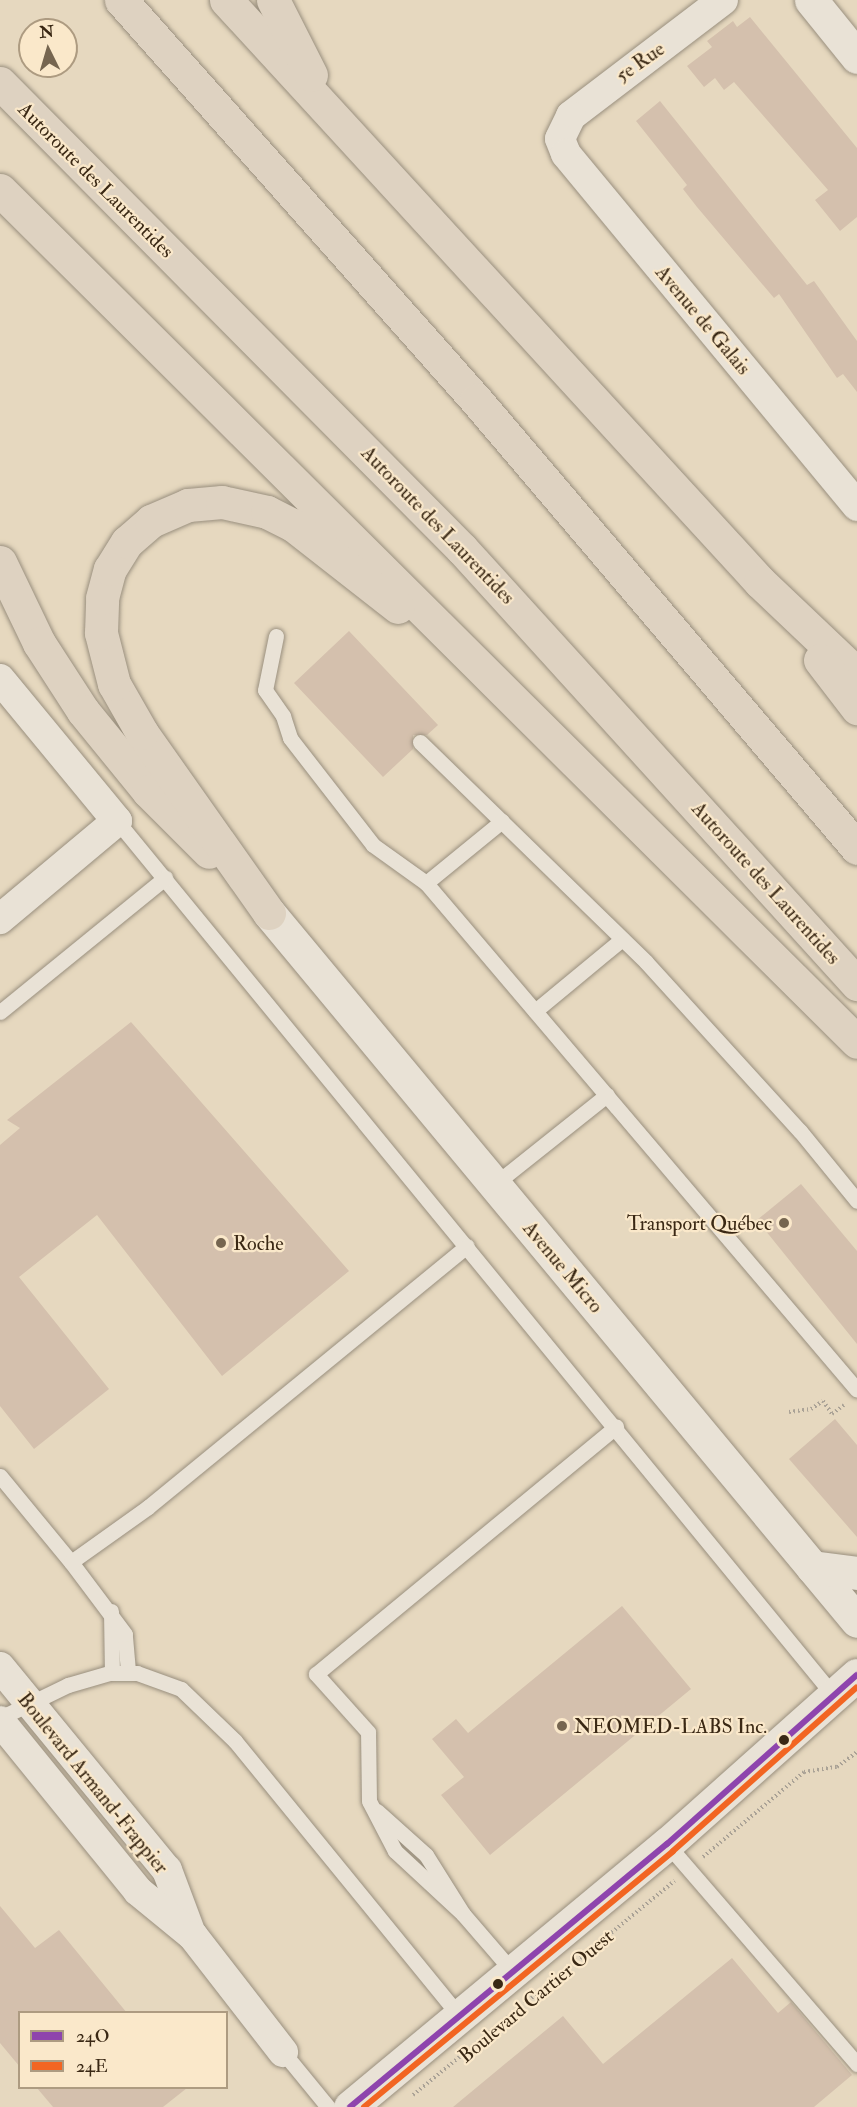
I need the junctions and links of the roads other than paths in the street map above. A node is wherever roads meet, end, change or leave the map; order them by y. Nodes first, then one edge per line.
1 (121, 0) edge
2 (226, 0) edge
3 (273, 0) edge
4 (723, 0) edge
5 (811, 0) edge
6 (857, 57) edge
7 (0, 83) edge
8 (326, 106) junction
9 (561, 129) joint
10 (0, 190) edge
11 (857, 506) edge
12 (0, 562) edge
13 (760, 582) junction
14 (276, 636) dead end
15 (857, 674) edge
16 (0, 679) edge
17 (857, 708) edge
18 (529, 714) junction
19 (420, 742) dead end
20 (117, 821) junction
21 (502, 821) junction
22 (857, 848) edge
23 (165, 878) junction
24 (426, 883) junction
25 (269, 913) junction
26 (0, 919) edge
27 (622, 939) junction
28 (857, 984) edge
29 (535, 1011) junction
30 (0, 1012) edge
31 (857, 1042) edge
32 (607, 1095) junction
33 (495, 1184) junction
34 (857, 1201) edge
35 (467, 1246) junction
36 (853, 1396) edge
37 (616, 1427) junction
38 (0, 1476) edge
39 (71, 1563) junction
40 (812, 1567) junction
41 (857, 1574) edge
42 (857, 1621) edge
43 (0, 1667) edge
44 (120, 1672) junction
45 (845, 1685) edge
46 (27, 1703) junction
47 (0, 1720) edge
48 (374, 1809) junction
49 (667, 1844) junction
50 (463, 1914) junction
51 (193, 1936) junction
52 (513, 1972) junction
53 (459, 2016) junction
54 (291, 2062) joint
55 (857, 2064) edge
56 (327, 2107) edge
57 (350, 2107) edge

1 - 22 highway
2 - 8 highway
3 - 8 highway
4 - 9 street, 5e Rue
5 - 6 street
7 - 28 highway, Autoroute des Laurentides
8 - 13 highway
9 - 11 street, Avenue de Galais
10 - 18 highway
12 - 25 highway
13 - 15 highway
13 - 17 highway
14 - 24 lane
16 - 20 street
18 - 25 highway
18 - 31 highway
19 - 21 lane
20 - 23 lane
20 - 26 street
21 - 24 lane
21 - 27 lane
23 - 30 lane
23 - 35 lane
24 - 29 lane
25 - 33 street, Avenue Micro
27 - 29 lane
27 - 34 lane
29 - 32 lane
32 - 33 lane
32 - 36 lane
33 - 40 street, Avenue Micro
35 - 37 lane
35 - 39 lane
37 - 45 lane
37 - 48 lane
38 - 39 lane
39 - 44 lane
40 - 41 street
40 - 42 street, Avenue Micro
43 - 46 street, Boulevard Armand-Frappier
44 - 46 lane
44 - 53 lane
45 - 49 street, Boulevard Cartier Ouest
46 - 47 lane
46 - 51 street, Boulevard Armand-Frappier
47 - 51 street, Boulevard Armand-Frappier
48 - 50 lane
48 - 50 lane
49 - 52 street, Boulevard Cartier Ouest
49 - 55 lane
50 - 52 lane
51 - 54 street, Boulevard Armand-Frappier
52 - 53 street, Boulevard Cartier Ouest
53 - 57 street, Boulevard Cartier Ouest
54 - 56 lane, Boulevard Armand-Frappier

